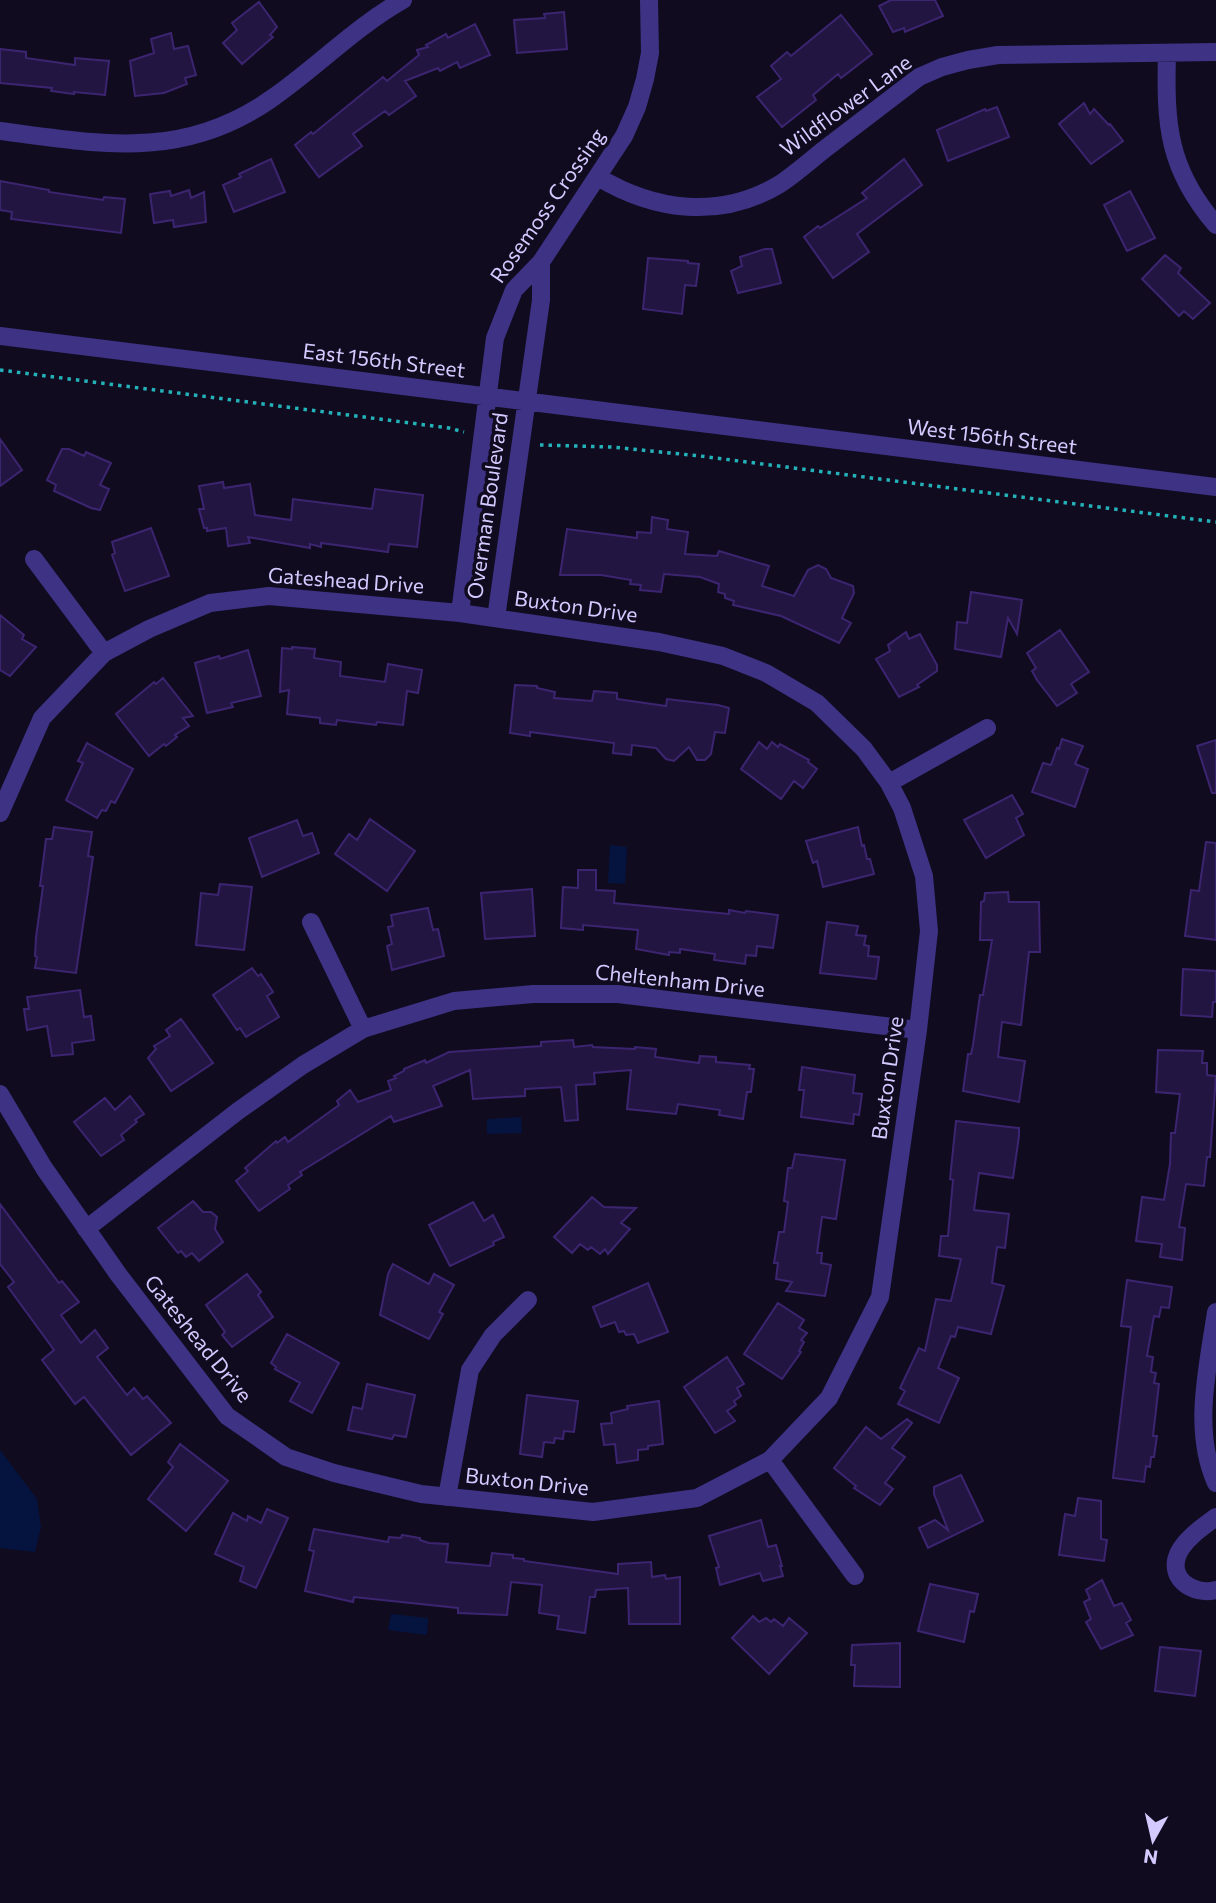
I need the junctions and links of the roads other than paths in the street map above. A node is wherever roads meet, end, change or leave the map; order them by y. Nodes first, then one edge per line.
1 (403, 0) edge
2 (649, 0) edge
3 (1216, 52) edge
4 (1167, 54) junction
5 (0, 131) edge
6 (598, 177) junction
7 (1216, 225) edge
8 (541, 262) junction
9 (0, 336) edge
10 (488, 397) junction
11 (526, 401) junction
12 (763, 431) joint
13 (1216, 487) edge
14 (34, 559) dead end
15 (460, 613) junction
16 (496, 618) junction
17 (104, 653) junction
18 (988, 728) dead end
19 (889, 783) junction
20 (0, 813) edge
21 (311, 922) dead end
22 (363, 1029) junction
23 (918, 1030) junction
24 (0, 1094) edge
25 (86, 1229) junction
26 (528, 1300) dead end
27 (1216, 1312) edge
28 (770, 1460) junction
29 (1216, 1483) edge
30 (447, 1497) junction
31 (1216, 1517) edge
32 (855, 1576) dead end
33 (1216, 1590) edge

1 - 5 street
2 - 6 street, Rosemoss Crossing
3 - 4 street, Wildflower Lane
4 - 6 street, Wildflower Lane
4 - 7 street
6 - 8 street, Rosemoss Crossing
8 - 10 street, Rosemoss Crossing
8 - 11 street, Overman Boulevard
9 - 10 street, East 156th Street
10 - 11 street, East 156th Street
10 - 15 street, Rosemoss Crossing
11 - 12 street, East 156th Street
11 - 16 street, Overman Boulevard
12 - 13 street, West 156th Street
14 - 17 street
15 - 16 street, Gateshead Drive
15 - 17 street, Gateshead Drive
16 - 19 street, Buxton Drive
17 - 20 street, Gateshead Drive
18 - 19 street
19 - 23 street, Buxton Drive
21 - 22 street
22 - 23 street, Cheltenham Drive
22 - 25 street, Cheltenham Drive
23 - 28 street, Buxton Drive
24 - 25 street, Gateshead Drive
25 - 30 street, Gateshead Drive
26 - 30 street
27 - 29 street
28 - 30 street, Buxton Drive
28 - 32 street
31 - 33 street

